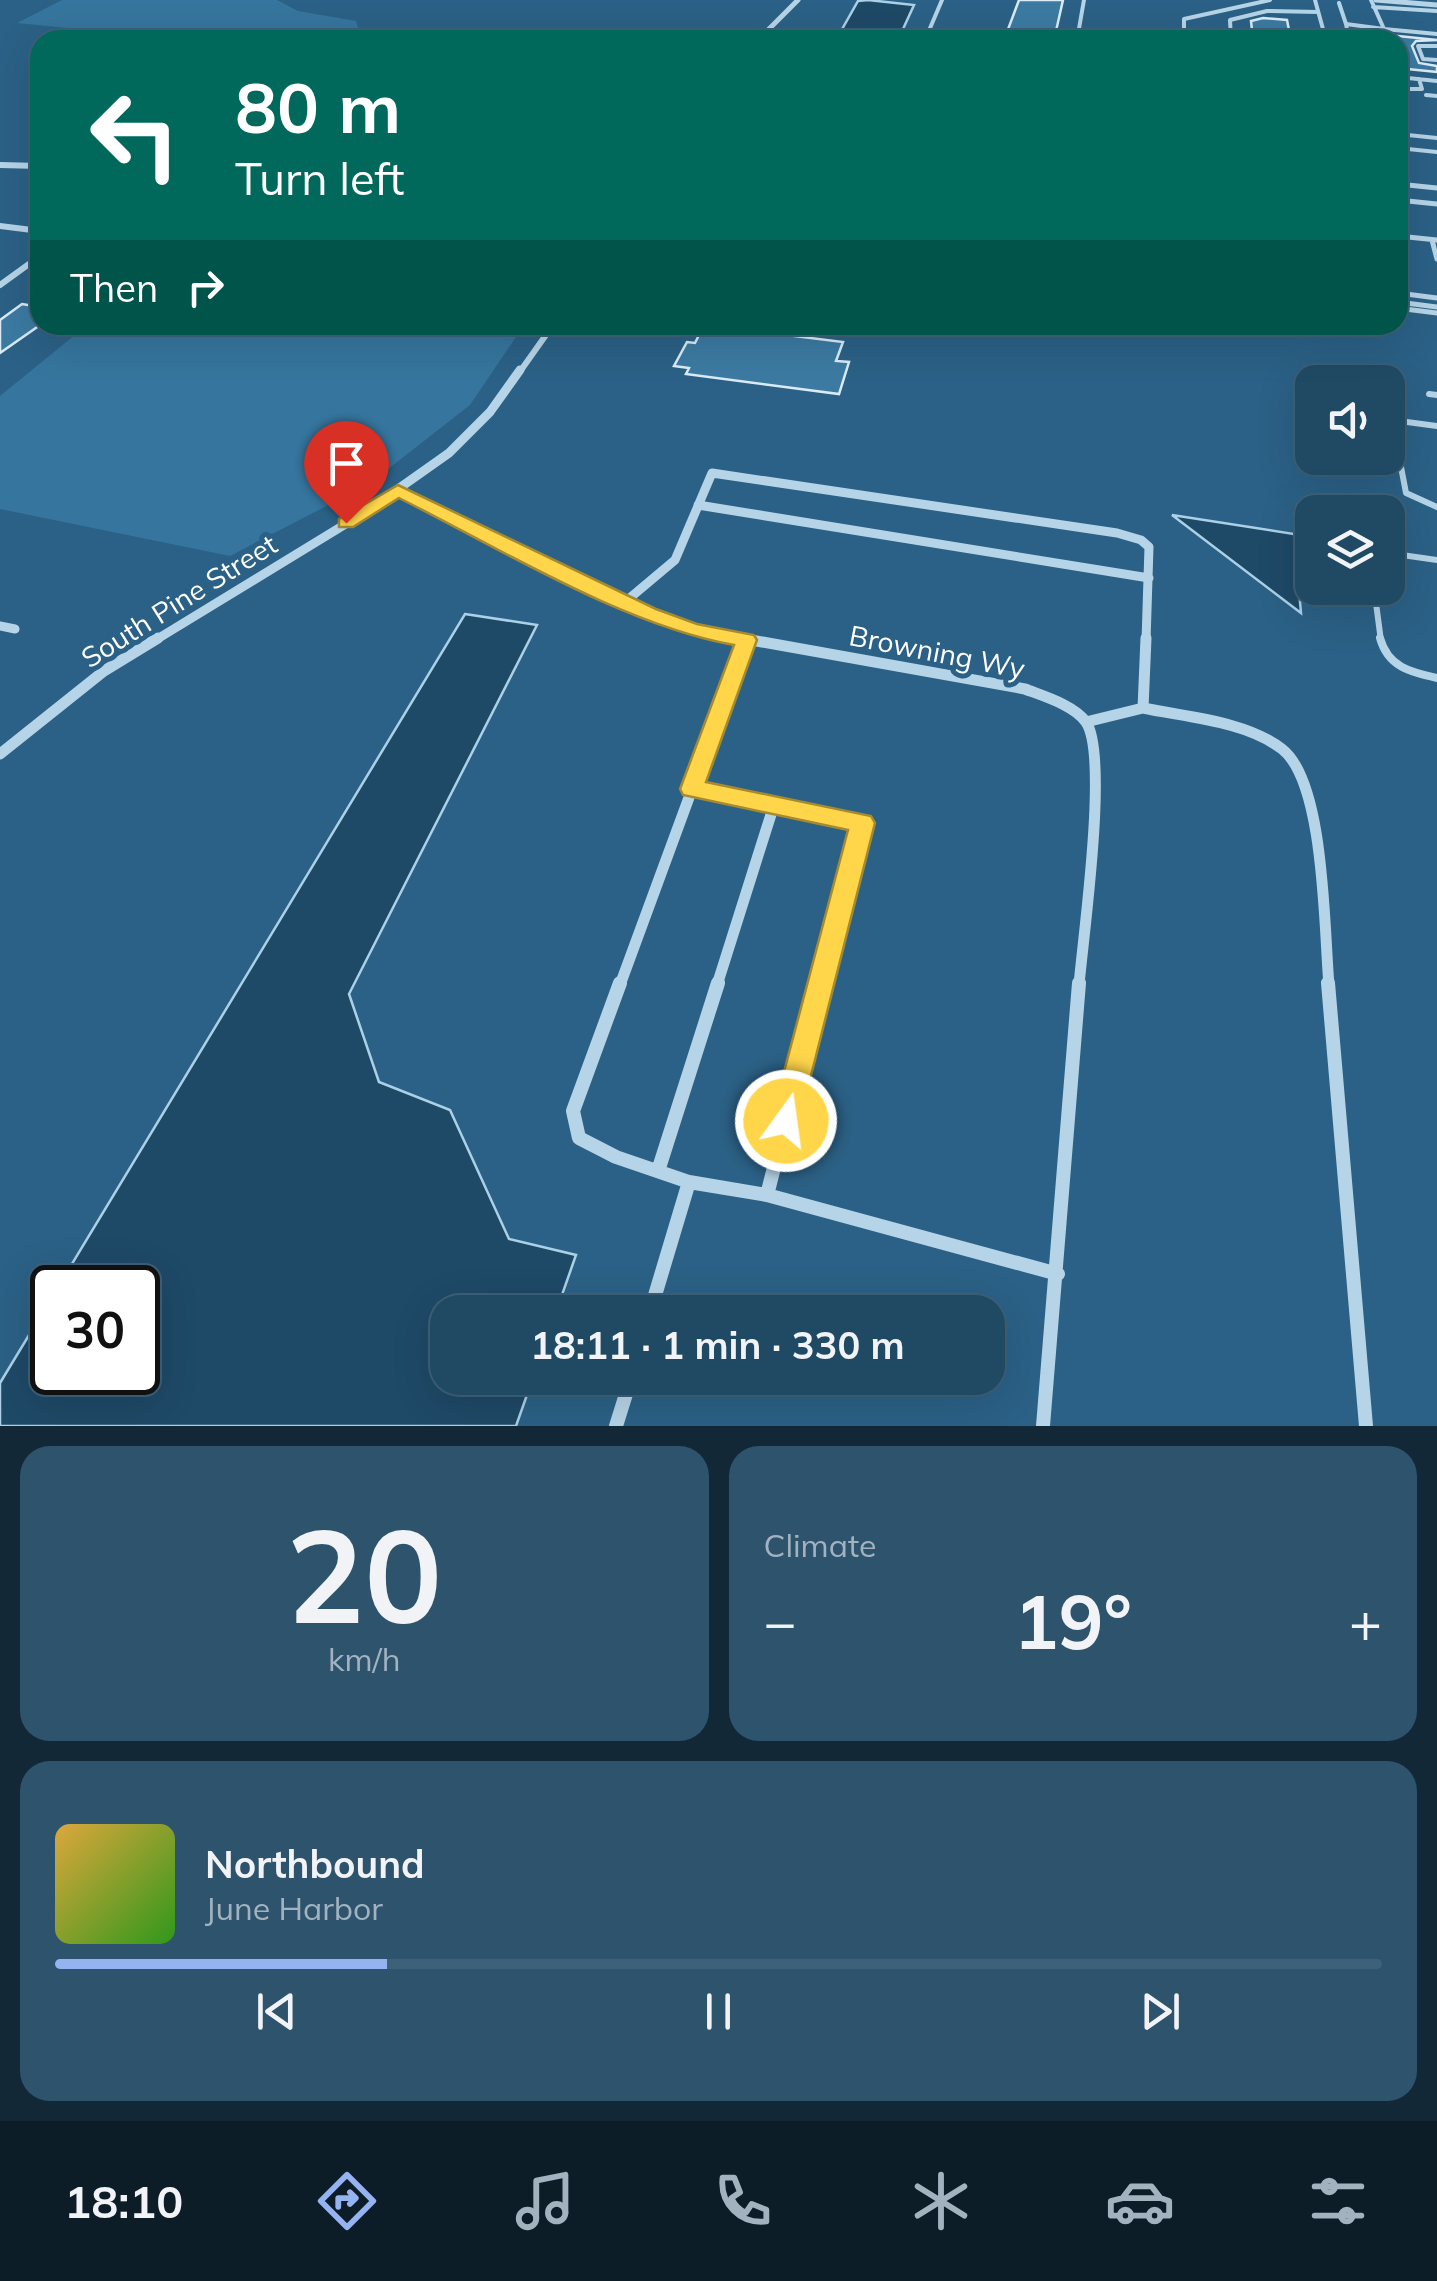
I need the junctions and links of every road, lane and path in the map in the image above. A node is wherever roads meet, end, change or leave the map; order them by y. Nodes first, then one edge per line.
1 (798, 0) edge
2 (942, 0) edge
3 (1084, 0) edge
4 (1270, 0) edge
5 (1315, 0) edge
6 (1376, 1) edge
7 (1339, 3) dead end
8 (1437, 8) edge
9 (1318, 12) junction
10 (1346, 24) junction
11 (1384, 29) junction
12 (768, 30) edge
13 (928, 30) edge
14 (1079, 30) edge
15 (1184, 30) edge
16 (1230, 30) edge
17 (1323, 30) edge
18 (1347, 30) edge
19 (1395, 30) edge
20 (1408, 31) edge
21 (1437, 34) edge
22 (1437, 46) edge
23 (1437, 60) edge
24 (1408, 78) edge
25 (1420, 79) junction
26 (1437, 81) edge
27 (1408, 90) edge
28 (1408, 93) edge
29 (1413, 94) dead end
30 (1426, 95) dead end
31 (1437, 96) edge
32 (1408, 135) edge
33 (1437, 138) edge
34 (1408, 149) edge
35 (1437, 152) edge
36 (0, 165) edge
37 (30, 166) edge
38 (1408, 185) edge
39 (1437, 188) edge
40 (1408, 201) edge
41 (1437, 204) edge
42 (0, 226) edge
43 (30, 230) edge
44 (1408, 237) edge
45 (1434, 240) edge
46 (1437, 257) edge
47 (30, 263) edge
48 (0, 284) edge
49 (1408, 294) edge
50 (1437, 298) edge
51 (1408, 304) edge
52 (1408, 309) edge
53 (1437, 310) edge
54 (546, 335) edge
55 (1437, 426) edge
56 (398, 490) junction
57 (698, 505) junction
58 (1437, 506) edge
59 (1405, 555) edge
60 (1437, 560) edge
61 (1149, 578) junction
62 (625, 602) junction
63 (1377, 605) edge
64 (0, 626) edge
65 (14, 629) dead end
66 (747, 640) junction
67 (1437, 678) edge
68 (1143, 708) junction
69 (1086, 722) junction
70 (0, 754) edge
71 (692, 789) junction
72 (774, 805) junction
73 (658, 1171) junction
74 (690, 1182) junction
75 (767, 1195) junction
76 (1058, 1274) junction
77 (655, 1295) edge
78 (626, 1395) edge
79 (616, 1426) edge
80 (1043, 1426) edge
81 (1366, 1426) edge

1 - 12 street
2 - 13 lane
3 - 14 lane
4 - 15 lane
5 - 9 lane
6 - 8 street
6 - 11 lane
7 - 10 lane
9 - 16 lane
9 - 17 lane
10 - 11 lane
10 - 18 lane
11 - 19 lane
20 - 21 lane
22 - 23 lane
24 - 25 lane
25 - 26 lane
25 - 27 lane
28 - 29 lane
30 - 31 lane
32 - 33 lane
34 - 35 lane
36 - 37 street
38 - 39 lane
40 - 41 lane
42 - 43 street
44 - 45 lane
45 - 46 lane
47 - 48 street
49 - 50 lane
51 - 53 lane
52 - 53 lane
54 - 56 street, South Pine Street
55 - 58 lane
56 - 62 street, Browning Wy
56 - 70 street, South Pine Street
57 - 61 street
57 - 61 street
57 - 62 street
59 - 60 lane
61 - 68 street
62 - 66 street, Browning Wy
63 - 67 lane
64 - 65 street
66 - 69 street, Browning Wy
66 - 71 street
68 - 69 street
68 - 81 street
69 - 76 street
71 - 72 street
71 - 73 street
72 - 73 street
72 - 75 street
73 - 74 street
74 - 75 street
74 - 77 street
75 - 76 street
76 - 80 street
78 - 79 street

